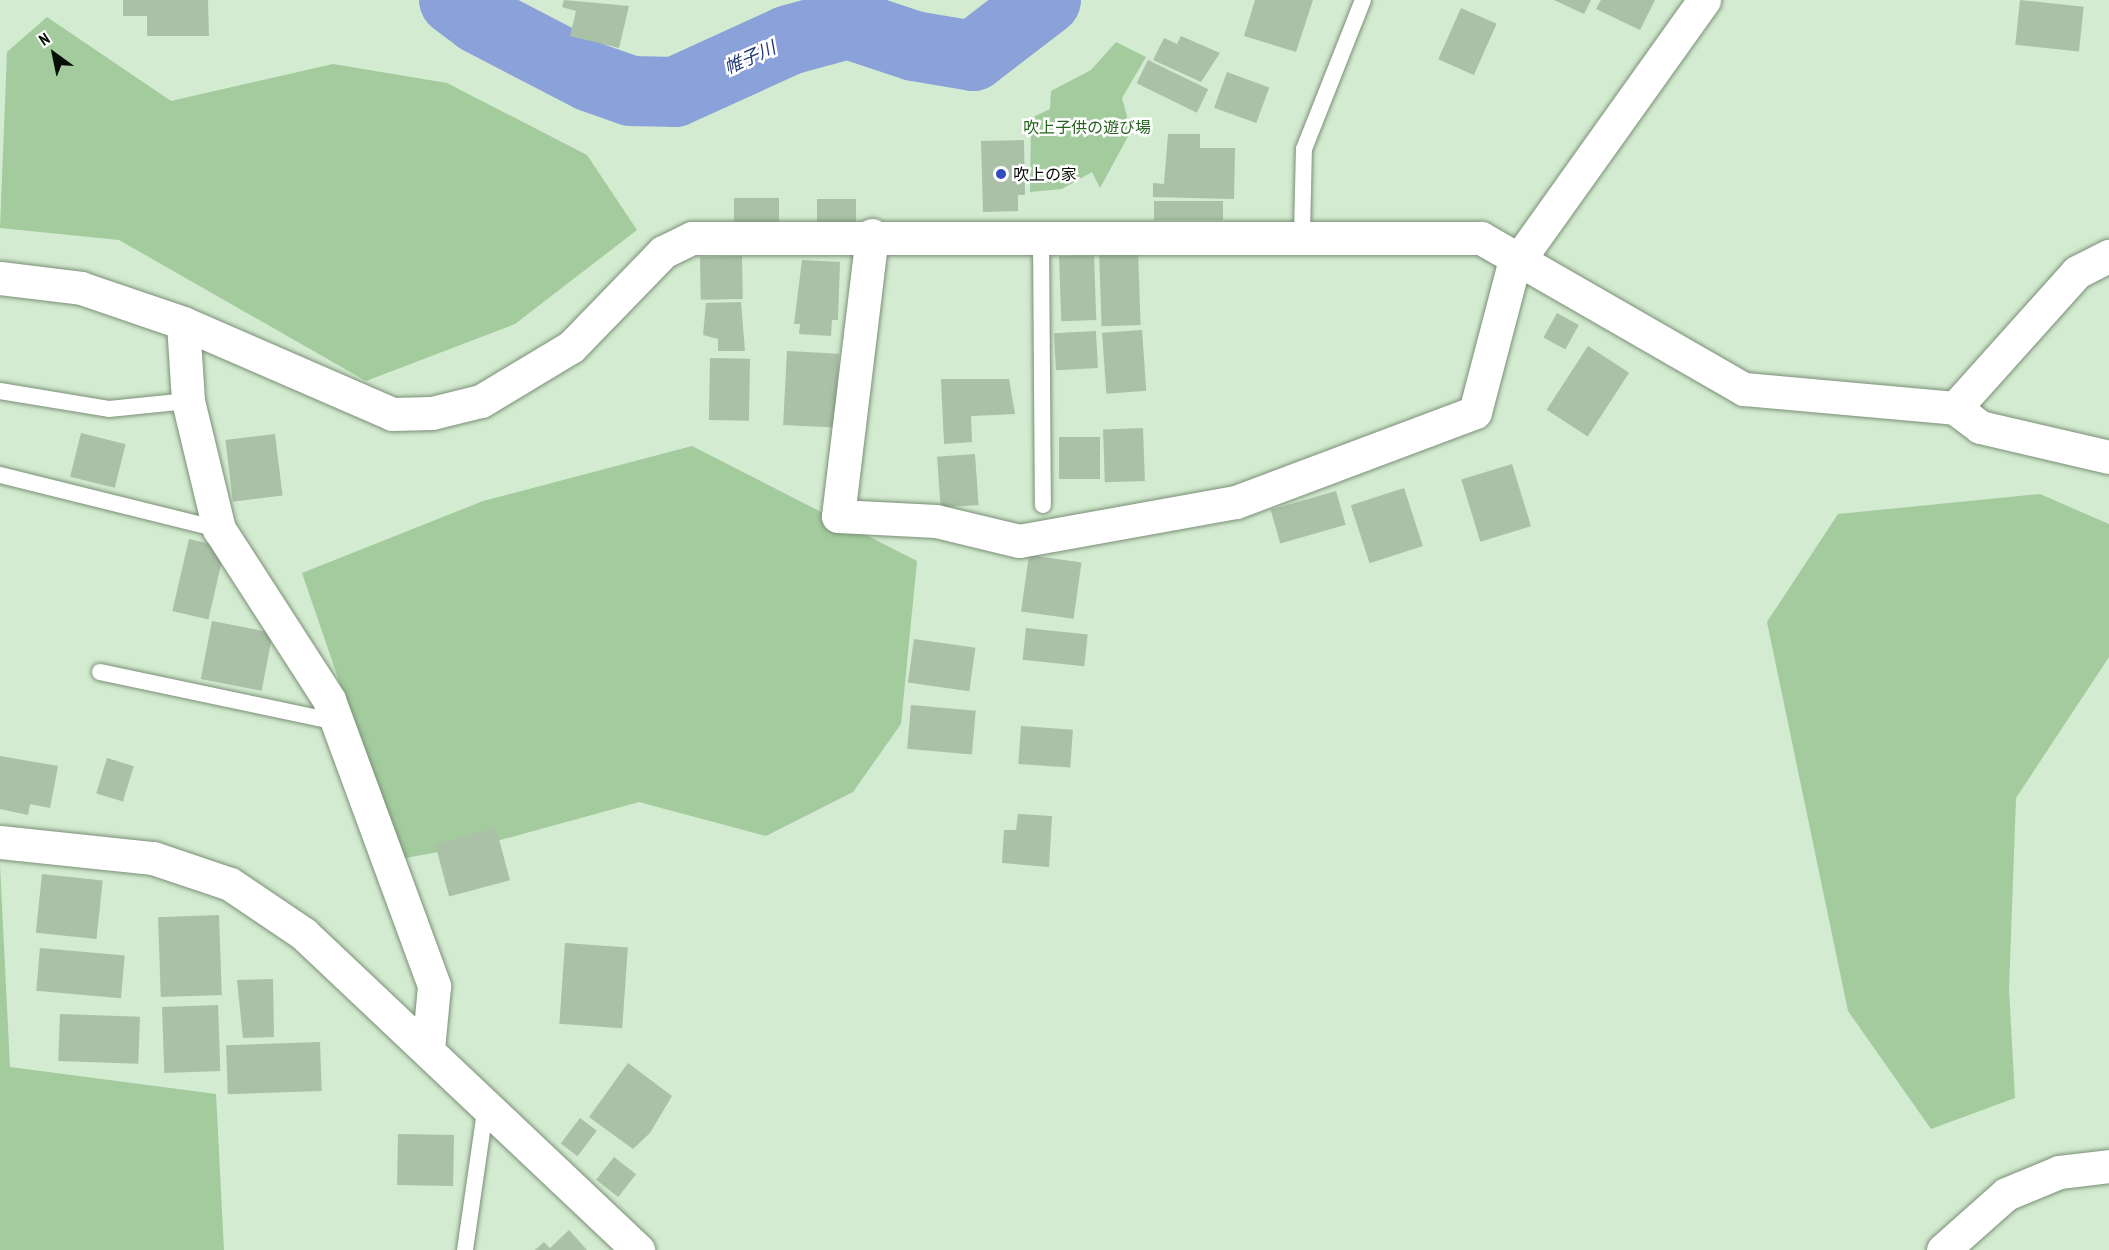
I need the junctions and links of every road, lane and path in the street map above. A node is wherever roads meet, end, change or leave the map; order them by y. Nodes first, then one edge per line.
1 (1364, 0) edge
2 (1704, 0) edge
3 (1302, 234) junction
4 (872, 235) junction
5 (1041, 235) junction
6 (2109, 256) edge
7 (1518, 257) junction
8 (0, 278) edge
9 (183, 323) junction
10 (0, 391) edge
11 (188, 402) junction
12 (1956, 408) junction
13 (2109, 457) edge
14 (0, 475) edge
15 (1043, 505) dead end
16 (219, 529) junction
17 (100, 672) dead end
18 (337, 722) junction
19 (0, 842) edge
20 (428, 1049) junction
21 (486, 1104) junction
22 (2109, 1166) edge
23 (465, 1250) edge
24 (638, 1250) edge
25 (1943, 1250) edge

1 - 3 lane
2 - 7 street
3 - 5 street
3 - 7 street
4 - 5 street
4 - 7 street
4 - 9 street
5 - 15 lane
6 - 12 street
7 - 12 street
8 - 9 street
9 - 11 street
10 - 11 lane
11 - 16 street
12 - 13 street
14 - 16 lane
16 - 18 street
17 - 18 lane
18 - 20 street
19 - 20 street
20 - 21 street
21 - 23 lane
21 - 24 street
22 - 25 street

